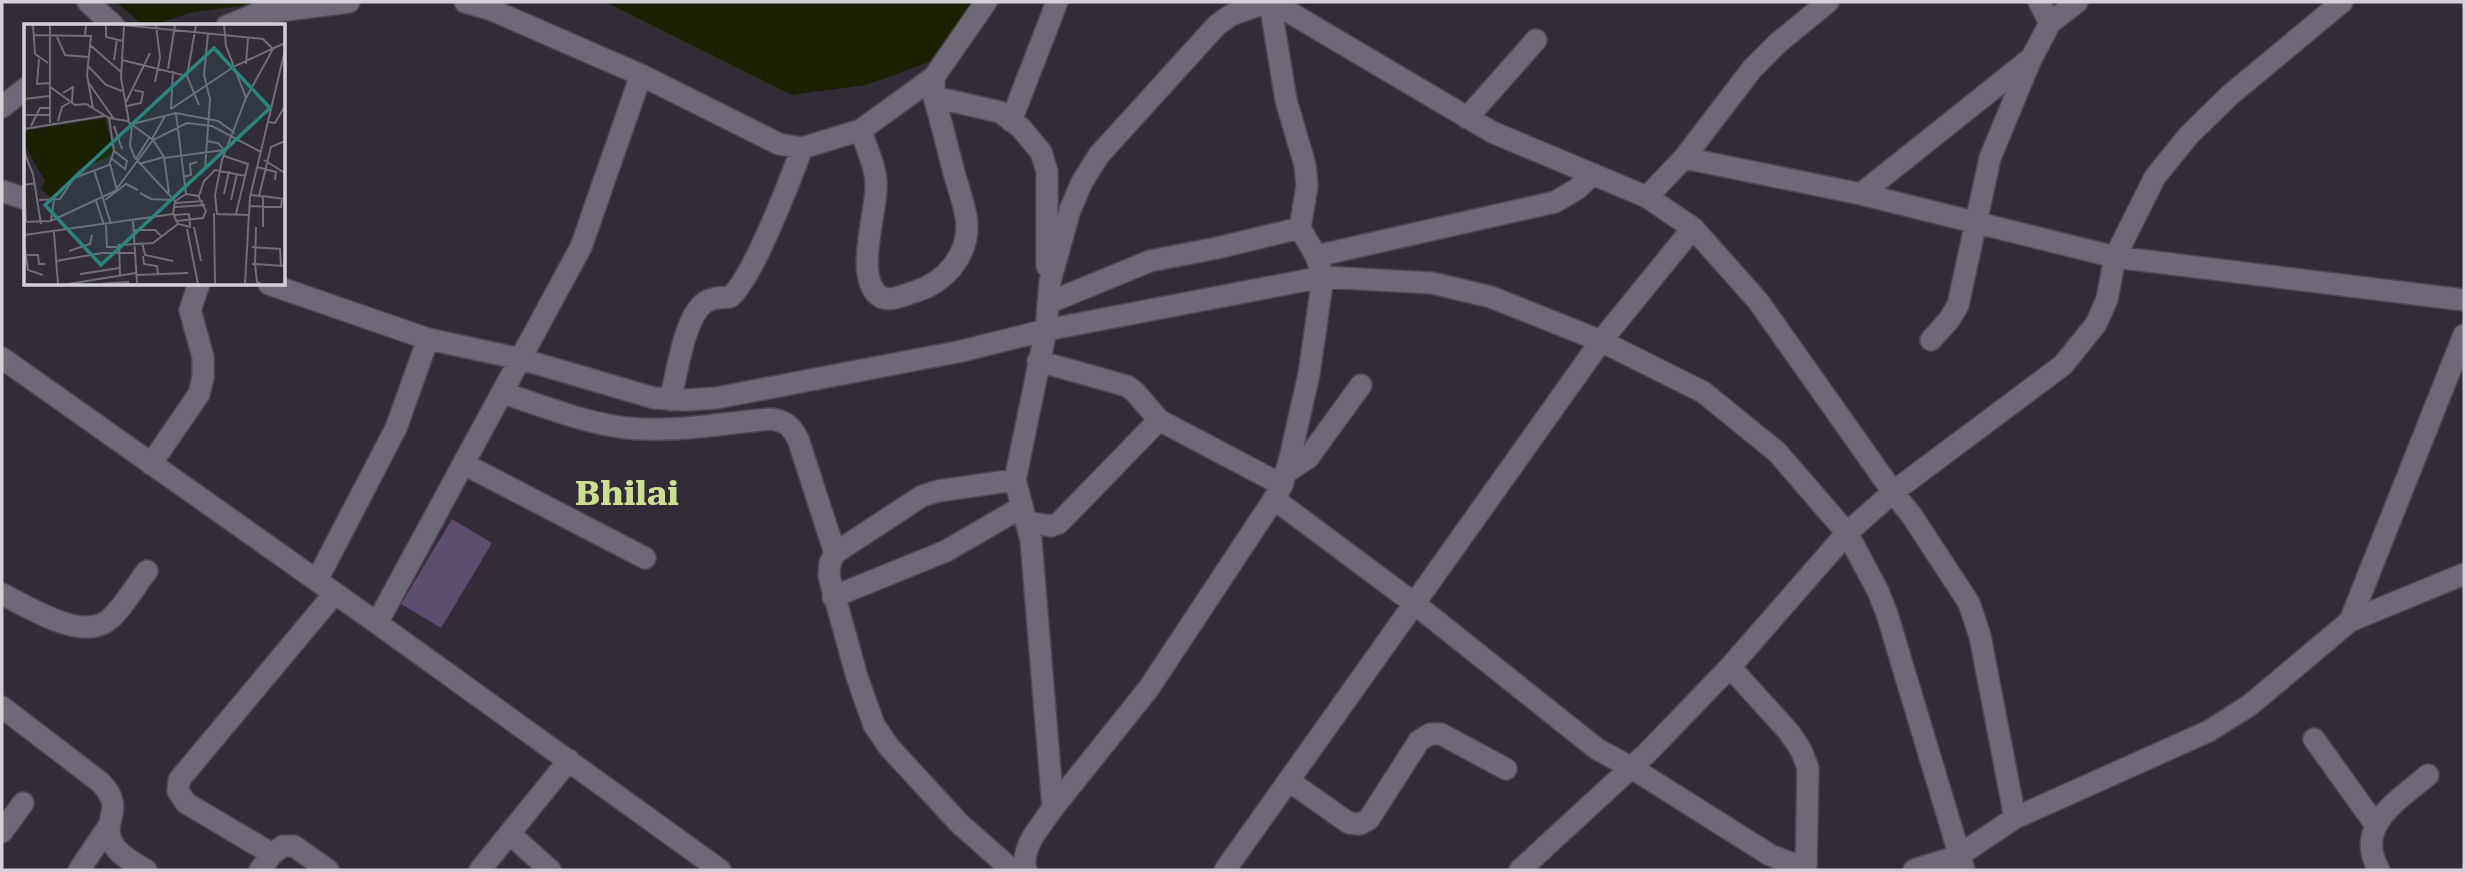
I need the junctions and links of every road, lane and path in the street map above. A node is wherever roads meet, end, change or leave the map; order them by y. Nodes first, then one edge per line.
1 (88, 2) edge
2 (349, 2) edge
3 (465, 2) edge
4 (986, 2) edge
5 (1057, 2) edge
6 (1270, 2) edge
7 (1828, 2) edge
8 (2039, 2) edge
9 (2077, 2) edge
10 (2342, 2) edge
11 (2050, 23) junction
12 (109, 24) edge
13 (232, 24) edge
14 (1536, 40) dead end
15 (2031, 59) junction
16 (641, 75) junction
17 (934, 87) junction
18 (24, 90) edge
19 (2, 107) edge
20 (1467, 118) junction
21 (1011, 121) junction
22 (861, 130) junction
23 (802, 148) junction
24 (1684, 158) junction
25 (1593, 174) junction
26 (2, 191) edge
27 (1861, 194) junction
28 (1647, 197) junction
29 (24, 199) edge
30 (1978, 223) junction
31 (1693, 228) junction
32 (1300, 229) junction
33 (1316, 256) junction
34 (2115, 257) junction
35 (1323, 277) junction
36 (1050, 281) junction
37 (199, 285) edge
38 (271, 285) edge
39 (2464, 300) edge
40 (1048, 303) junction
41 (1046, 330) junction
42 (2464, 335) edge
43 (428, 339) junction
44 (1931, 340) dead end
45 (1601, 341) junction
46 (2, 358) edge
47 (522, 359) junction
48 (1038, 361) junction
49 (1361, 385) dead end
50 (503, 393) junction
51 (670, 400) junction
52 (1158, 420) junction
53 (151, 464) junction
54 (464, 464) junction
55 (1015, 480) junction
56 (1280, 486) junction
57 (1893, 492) junction
58 (1024, 514) junction
59 (1847, 533) junction
60 (835, 553) junction
61 (645, 558) dead end
62 (147, 571) dead end
63 (2464, 574) edge
64 (317, 580) junction
65 (335, 593) junction
66 (2, 594) edge
67 (833, 597) junction
68 (1415, 604) junction
69 (2350, 621) junction
70 (377, 622) junction
71 (1730, 667) junction
72 (2, 707) edge
73 (2314, 739) dead end
74 (569, 760) junction
75 (1632, 768) junction
76 (1506, 769) dead end
77 (2428, 775) dead end
78 (1289, 781) junction
79 (23, 803) dead end
80 (1053, 808) junction
81 (2015, 818) junction
82 (2375, 824) junction
83 (108, 827) junction
84 (2, 832) edge
85 (510, 834) junction
86 (266, 862) edge
87 (1961, 863) edge
88 (1012, 869) edge
89 (79, 870) edge
90 (146, 870) edge
91 (328, 870) edge
92 (480, 870) edge
93 (550, 870) edge
94 (720, 870) edge
95 (1225, 870) edge
96 (1520, 870) edge
97 (1806, 870) edge
98 (1914, 870) edge
99 (2379, 870) edge

1 - 12 street
2 - 13 street
3 - 16 street
4 - 17 street
5 - 21 street
6 - 20 street
6 - 32 street
6 - 36 street
7 - 24 street
8 - 11 street
9 - 11 street
10 - 34 street
11 - 15 street
14 - 20 street
15 - 27 street
15 - 30 street
16 - 23 street
16 - 47 street
17 - 21 street
17 - 22 street
17 - 22 street
18 - 19 street
20 - 25 street
21 - 36 street
22 - 23 street
23 - 51 street
24 - 27 street
24 - 28 street
25 - 28 street
25 - 33 street
26 - 29 street
27 - 30 street
28 - 31 street
30 - 34 street
30 - 44 street
31 - 45 street
31 - 57 street
32 - 33 street
32 - 40 street
33 - 35 street
34 - 39 street
34 - 57 street
35 - 41 street
35 - 45 street
35 - 56 street
36 - 40 street
37 - 53 street
38 - 43 street
40 - 41 street
41 - 48 street
41 - 51 street
42 - 69 street
43 - 47 street
43 - 64 street
45 - 59 street
45 - 68 street
46 - 53 street
47 - 50 street
47 - 51 street
48 - 52 street
48 - 55 street
49 - 56 street
50 - 54 street
50 - 60 street
52 - 56 street
52 - 58 street
53 - 64 street
54 - 61 street
54 - 70 street
55 - 58 street
55 - 60 street
56 - 68 street
56 - 80 street
57 - 59 street
57 - 81 street
58 - 67 street
58 - 80 street
59 - 71 street
59 - 87 street
60 - 67 street
62 - 66 street
63 - 69 street
64 - 65 street
65 - 70 street
65 - 86 street
67 - 88 street
68 - 75 street
68 - 78 street
69 - 81 street
70 - 74 street
71 - 75 street
71 - 97 street
72 - 83 street
73 - 82 street
74 - 85 street
74 - 94 street
75 - 96 street
75 - 97 street
76 - 78 street
77 - 82 street
78 - 95 street
79 - 84 street
80 - 88 street
81 - 87 street
82 - 99 street
83 - 89 street
83 - 90 street
85 - 92 street
85 - 93 street
86 - 91 street
87 - 98 street

